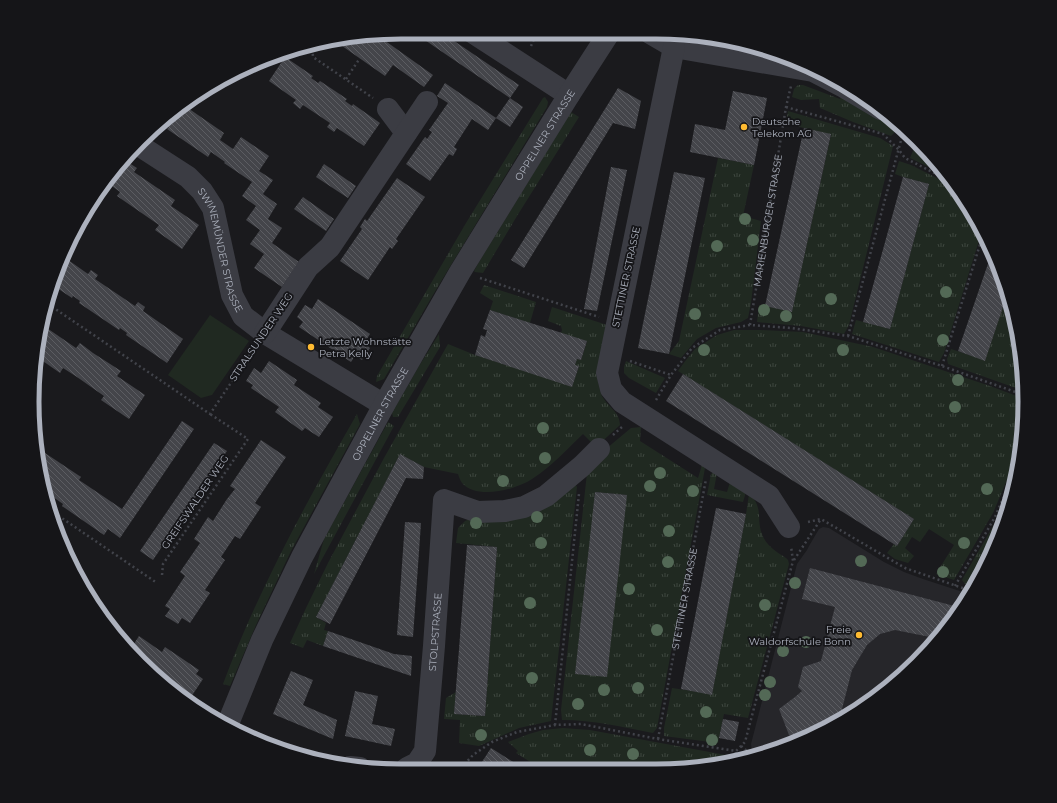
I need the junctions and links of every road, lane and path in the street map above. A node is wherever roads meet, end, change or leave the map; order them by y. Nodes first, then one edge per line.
1 (483, 39) edge
2 (605, 39) edge
3 (661, 39) edge
4 (674, 47) junction
5 (312, 50) edge
6 (360, 58) dead end
7 (793, 67) edge
8 (806, 72) edge
9 (346, 79) junction
10 (569, 94) junction
11 (427, 102) dead end
12 (786, 107) junction
13 (388, 109) joint
14 (406, 133) junction
15 (902, 136) edge
16 (143, 148) edge
17 (899, 150) junction
18 (938, 175) edge
19 (981, 241) edge
20 (460, 272) junction
21 (51, 306) edge
22 (617, 323) junction
23 (750, 325) junction
24 (265, 333) junction
25 (848, 336) junction
26 (610, 355) junction
27 (942, 366) junction
28 (671, 375) junction
29 (1018, 393) edge
30 (384, 405) junction
31 (210, 414) junction
32 (641, 415) junction
33 (599, 449) joint
34 (709, 458) junction
35 (582, 466) junction
36 (1007, 492) edge
37 (57, 515) edge
38 (821, 519) junction
39 (789, 527) junction
40 (793, 561) junction
41 (162, 575) dead end
42 (157, 583) dead end
43 (955, 586) junction
44 (965, 589) edge
45 (229, 720) edge
46 (555, 725) junction
47 (658, 739) junction
48 (741, 746) junction
49 (736, 751) junction
50 (748, 752) edge
51 (736, 755) edge
52 (417, 764) edge
53 (465, 764) edge

1 - 10 street
2 - 10 street, OPPELNER STRASSE
3 - 4 street
4 - 7 street
4 - 22 street, STETTINER STRASSE
5 - 9 path
6 - 9 path
8 - 12 path, MARIENBURGER STRASSE
9 - 13 path
10 - 20 street, OPPELNER STRASSE
11 - 14 street, STRALSUNDER WEG
12 - 17 path
12 - 23 path, MARIENBURGER STRASSE
13 - 14 street
14 - 24 street, STRALSUNDER WEG
15 - 17 path
16 - 24 street, SWINEMÜNDER STRASSE
17 - 18 path
17 - 25 path
19 - 27 path
20 - 22 path
20 - 30 street, OPPELNER STRASSE
21 - 31 path
22 - 26 street, STETTINER STRASSE
23 - 25 path
23 - 28 path
24 - 30 street, SWINEMÜNDER STRASSE
24 - 31 path, STRALSUNDER WEG
25 - 27 path
26 - 28 path
26 - 32 street, STETTINER STRASSE
27 - 29 path
28 - 32 path
30 - 45 street, OPPELNER STRASSE
31 - 41 path, GREIFSWALDER WEG
32 - 33 path
32 - 34 street, STETTINER STRASSE
33 - 35 street
34 - 39 street, STETTINER STRASSE
34 - 47 path, STETTINER STRASSE
35 - 46 path
35 - 52 street, STOLPSTRASSE
36 - 43 path
37 - 42 path
38 - 39 path
38 - 40 path
38 - 43 path
39 - 40 path
40 - 48 path
43 - 44 path
46 - 47 path
46 - 53 path
47 - 49 path
48 - 49 path
48 - 50 path
49 - 51 path

